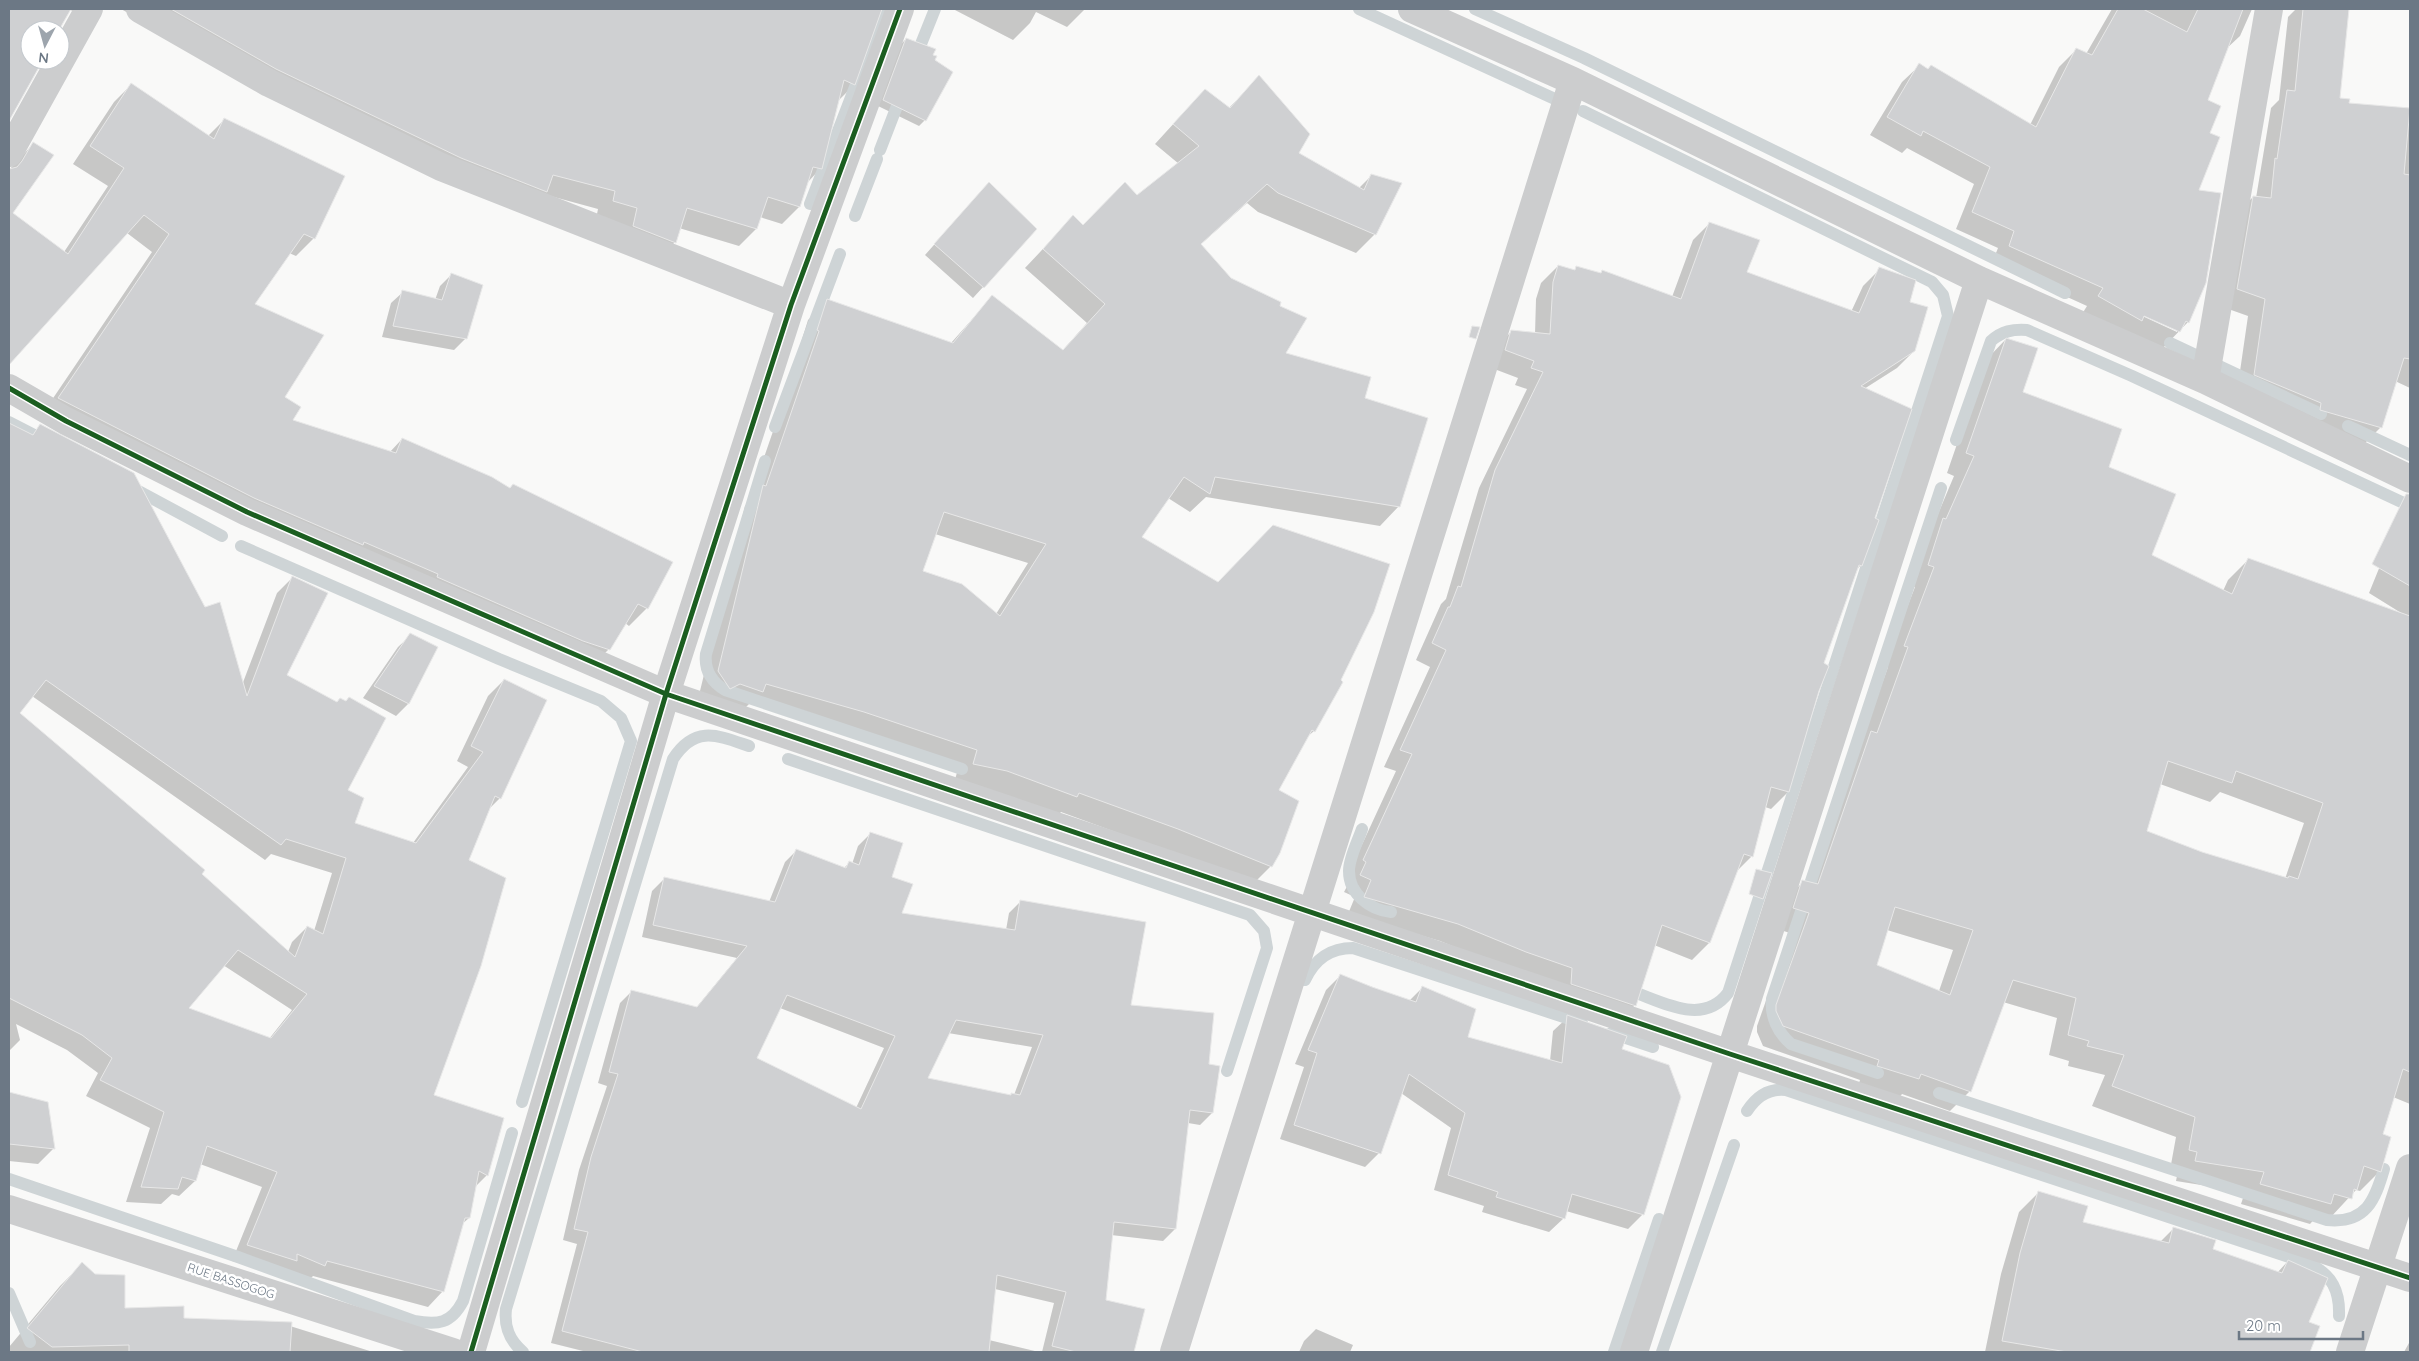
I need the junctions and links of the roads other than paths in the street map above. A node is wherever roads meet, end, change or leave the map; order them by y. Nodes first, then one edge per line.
1 (89, 9) edge
2 (140, 9) edge
3 (900, 9) edge
4 (1412, 9) edge
5 (2269, 9) edge
6 (1573, 81) junction
7 (9, 153) edge
8 (1979, 280) junction
9 (791, 305) junction
10 (2205, 380) junction
11 (9, 388) edge
12 (2410, 479) edge
13 (666, 694) junction
14 (1312, 913) junction
15 (1730, 1054) junction
16 (2410, 1168) edge
17 (9, 1209) edge
18 (2378, 1267) junction
19 (2410, 1278) edge
20 (453, 1352) edge
21 (471, 1352) edge
22 (1174, 1352) edge
23 (1634, 1352) edge
24 (2350, 1352) edge

1 - 7 street
2 - 9 street
3 - 9 street
4 - 6 street
5 - 10 street
6 - 8 street
6 - 14 street
8 - 10 street
8 - 15 street
9 - 13 street
10 - 12 street
11 - 13 street
13 - 14 street
13 - 21 street
14 - 15 street
14 - 22 street
15 - 18 street
15 - 23 street
16 - 18 street
17 - 20 street, RUE BASSOGOG
18 - 19 street
18 - 24 street

